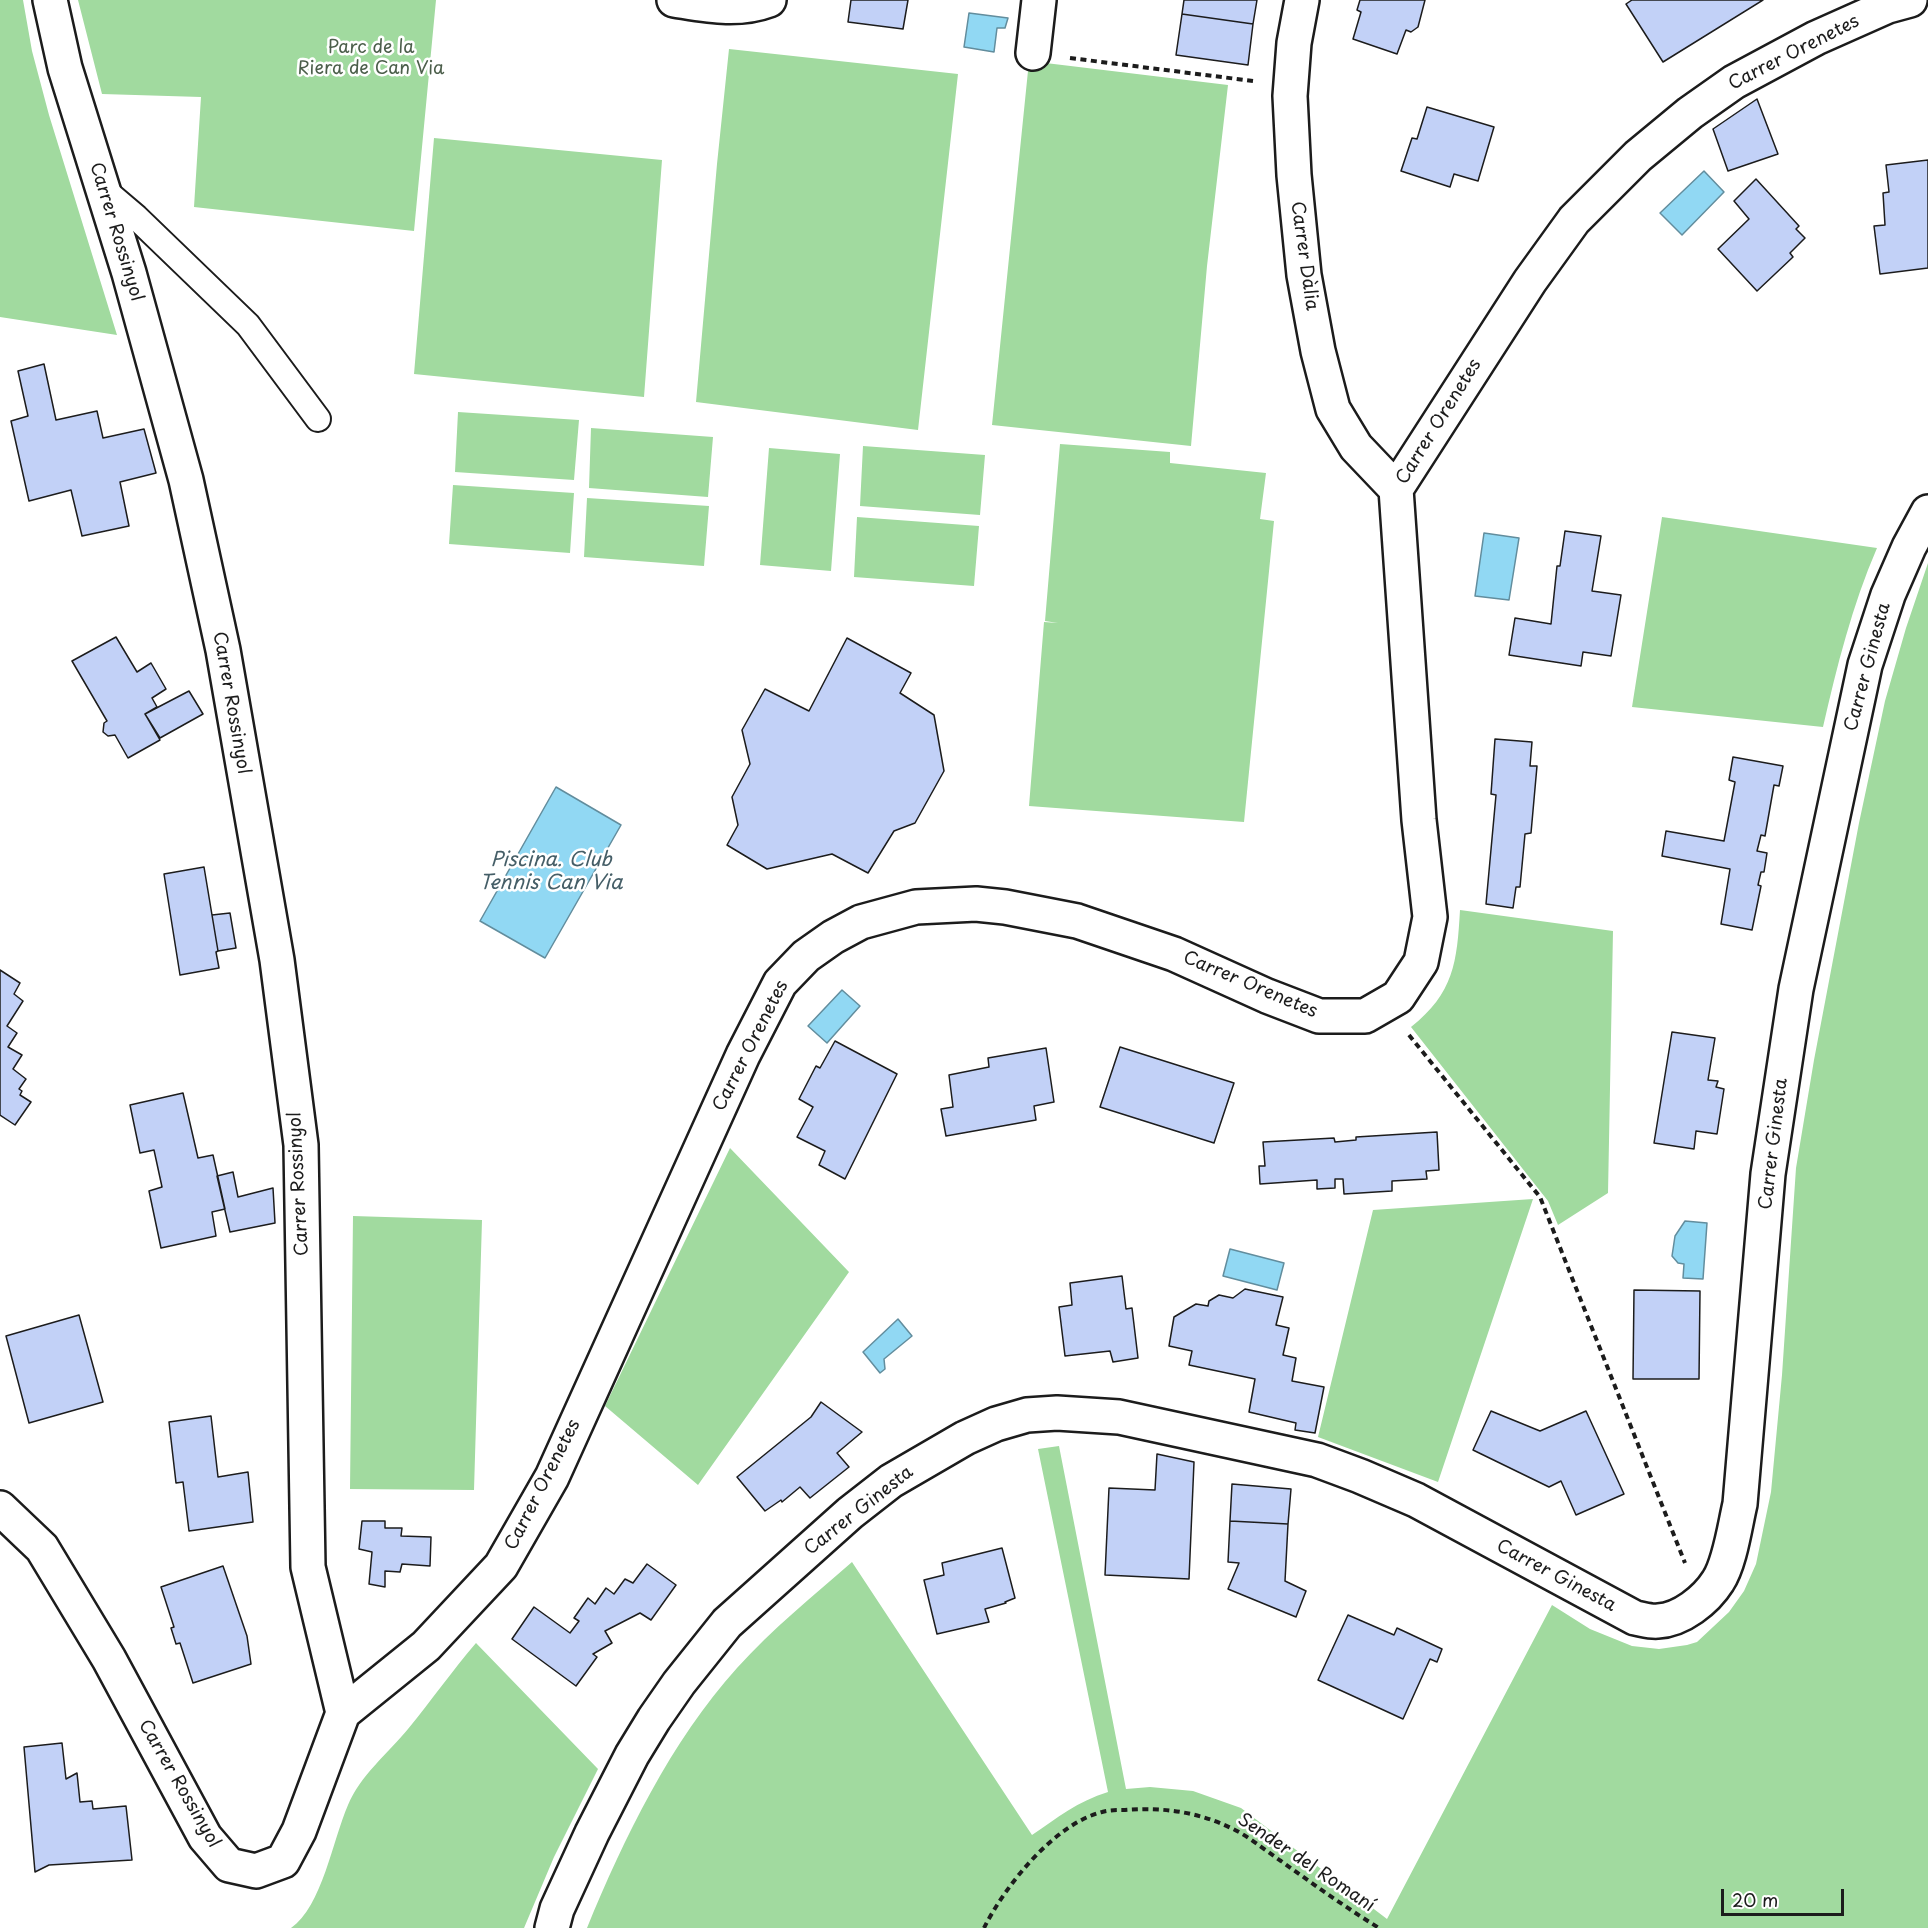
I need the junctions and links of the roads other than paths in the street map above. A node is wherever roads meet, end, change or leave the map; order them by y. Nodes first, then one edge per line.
1 (50, 0) edge
2 (674, 0) edge
3 (769, 0) edge
4 (1039, 0) edge
5 (1302, 0) edge
6 (1910, 0) edge
7 (1033, 53) road end
8 (103, 189) junction
9 (318, 418) dead end
10 (1396, 489) junction
11 (1928, 512) edge
12 (0, 1508) edge
13 (344, 1713) junction
14 (552, 1928) edge

1 - 8 street, Carrer Rossinyol
2 - 3 street
4 - 7 street
5 - 10 street, Carrer Dàlia
6 - 10 street, Carrer Orenetes
8 - 9 lane
8 - 13 street, Carrer Rossinyol
10 - 13 street, Carrer Orenetes
11 - 14 street, Carrer Ginesta
12 - 13 street, Carrer Rossinyol

